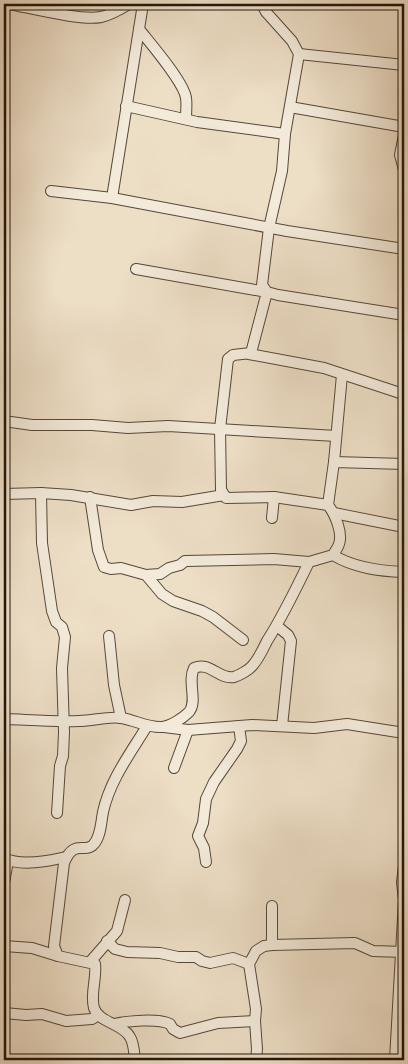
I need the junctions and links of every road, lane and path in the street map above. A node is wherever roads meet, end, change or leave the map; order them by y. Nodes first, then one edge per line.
1 (9, 4) edge
2 (129, 4) edge
3 (143, 4) edge
4 (262, 4) edge
5 (139, 29) junction
6 (299, 54) junction
7 (404, 65) edge
8 (126, 106) junction
9 (290, 106) junction
10 (186, 118) junction
11 (404, 127) edge
12 (285, 134) junction
13 (404, 135) edge
14 (404, 170) edge
15 (51, 191) dead end
16 (112, 198) junction
17 (269, 228) junction
18 (404, 249) edge
19 (136, 269) dead end
20 (267, 292) junction
21 (404, 315) edge
22 (249, 354) junction
23 (342, 375) junction
24 (403, 394) edge
25 (4, 421) edge
26 (220, 429) junction
27 (336, 436) junction
28 (334, 462) junction
29 (404, 464) edge
30 (41, 493) junction
31 (4, 494) edge
32 (224, 495) junction
33 (90, 497) junction
34 (274, 497) junction
35 (331, 509) junction
36 (272, 518) dead end
37 (404, 527) edge
38 (333, 555) junction
39 (309, 562) junction
40 (404, 572) edge
41 (146, 575) junction
42 (277, 626) junction
43 (109, 636) dead end
44 (243, 640) dead end
45 (5, 718) edge
46 (120, 718) junction
47 (64, 722) junction
48 (147, 726) junction
49 (239, 726) junction
50 (282, 726) junction
51 (164, 727) junction
52 (4, 730) edge
53 (188, 730) junction
54 (404, 733) edge
55 (174, 768) dead end
56 (57, 813) dead end
57 (66, 857) junction
58 (6, 860) edge
59 (206, 862) dead end
60 (404, 866) edge
61 (4, 884) edge
62 (125, 900) dead end
63 (272, 906) dead end
64 (107, 941) junction
65 (272, 945) junction
66 (4, 946) edge
67 (402, 951) edge
68 (58, 956) junction
69 (90, 962) junction
70 (249, 964) junction
71 (404, 1010) edge
72 (4, 1013) edge
73 (98, 1015) junction
74 (255, 1021) junction
75 (114, 1024) junction
76 (397, 1024) junction
77 (135, 1060) edge
78 (256, 1060) edge
79 (395, 1060) edge

1 - 2 street
3 - 5 street
4 - 6 street
5 - 8 street
5 - 10 street
6 - 7 street
6 - 9 street
8 - 10 street
8 - 16 street
9 - 11 street
9 - 12 street
10 - 12 street
12 - 17 street
13 - 14 street
15 - 16 street
16 - 17 street
17 - 18 street
17 - 20 street
19 - 20 street
20 - 21 street
20 - 22 street
22 - 23 street
22 - 26 street
23 - 24 street
23 - 27 street
25 - 26 street
26 - 27 street
26 - 32 street
27 - 28 street
28 - 29 street
28 - 35 street
30 - 31 street
30 - 33 street
30 - 47 street
32 - 33 street
32 - 34 street
33 - 41 street
34 - 35 street
34 - 36 street
35 - 37 street
35 - 38 street
38 - 39 street
38 - 40 street
39 - 41 street
39 - 42 street
41 - 44 street
42 - 50 street
42 - 51 street
43 - 46 street
45 - 47 street
45 - 52 street
46 - 47 street
46 - 48 street
47 - 56 street
48 - 51 street
48 - 57 street
49 - 50 street
49 - 53 street
49 - 59 street
50 - 54 street
51 - 53 street
53 - 55 street
57 - 58 street
57 - 68 street
58 - 61 street
60 - 67 street
62 - 64 street
63 - 65 street
64 - 69 street
64 - 70 street
65 - 67 street
65 - 70 street
66 - 68 street
67 - 76 street
68 - 69 street
69 - 73 street
70 - 74 street
71 - 76 street
72 - 73 street
73 - 75 street
74 - 75 street
74 - 78 street
75 - 77 street
76 - 79 street

